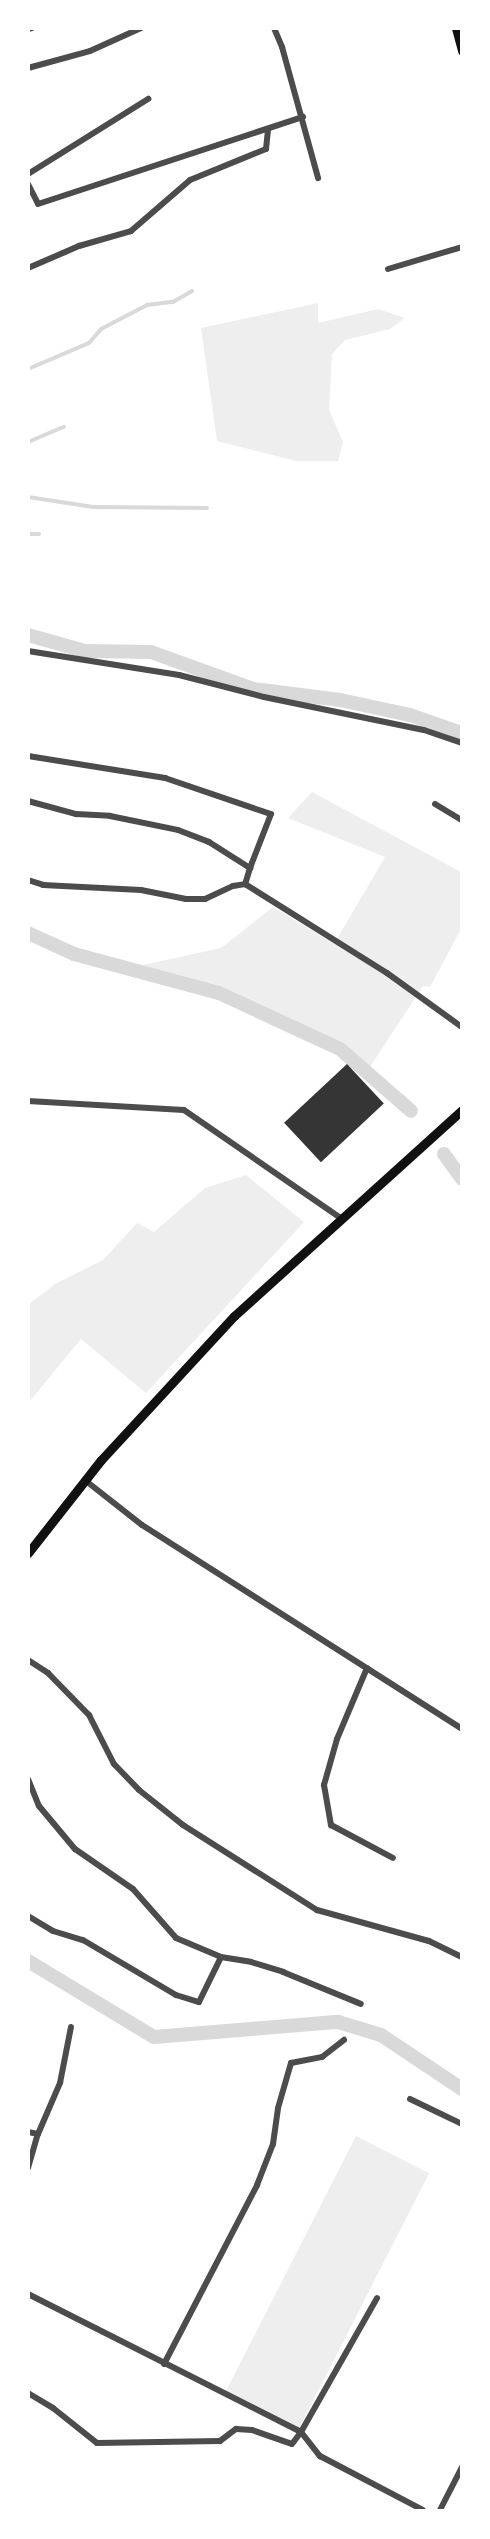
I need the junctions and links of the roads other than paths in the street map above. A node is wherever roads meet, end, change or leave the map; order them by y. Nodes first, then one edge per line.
1 (141, 28) edge
2 (274, 28) edge
3 (456, 28) edge
4 (462, 51) edge
5 (28, 68) edge
6 (148, 99) dead end
7 (303, 117) junction
8 (268, 129) junction
9 (28, 174) edge
10 (318, 178) dead end
11 (28, 184) edge
12 (462, 247) edge
13 (28, 268) edge
14 (388, 269) dead end
15 (28, 651) edge
16 (462, 743) edge
17 (28, 756) edge
18 (28, 801) edge
19 (435, 804) dead end
20 (462, 820) edge
21 (250, 868) junction
22 (28, 880) edge
23 (245, 884) junction
24 (462, 1027) edge
25 (28, 1101) edge
26 (462, 1110) edge
27 (342, 1219) junction
28 (86, 1481) junction
29 (28, 1553) edge
30 (28, 1660) edge
31 (367, 1668) junction
32 (462, 1729) edge
33 (28, 1779) edge
34 (393, 1858) dead end
35 (28, 1916) edge
36 (221, 1957) junction
37 (462, 1957) edge
38 (361, 2004) dead end
39 (71, 2027) dead end
40 (344, 2040) dead end
41 (410, 2099) dead end
42 (462, 2124) edge
43 (28, 2132) edge
44 (38, 2134) junction
45 (28, 2168) edge
46 (28, 2294) edge
47 (377, 2298) dead end
48 (164, 2364) junction
49 (28, 2393) edge
50 (301, 2432) junction
51 (462, 2467) edge
52 (423, 2511) edge
53 (440, 2511) edge

1 - 5 street
2 - 7 street
3 - 4 main road
6 - 9 street
7 - 8 street
7 - 10 street
8 - 11 street
8 - 13 street
12 - 14 street
15 - 16 street
17 - 21 street
18 - 21 street
19 - 20 street
21 - 23 street
22 - 23 street
23 - 24 street
25 - 27 street
26 - 27 main road
27 - 28 main road
28 - 29 main road
28 - 31 street
30 - 37 street
31 - 32 street
31 - 34 street
33 - 36 street
35 - 36 street
36 - 38 street
39 - 44 street
40 - 48 street
41 - 42 street
43 - 44 street
44 - 45 street
46 - 48 street
47 - 50 street
48 - 50 street
49 - 50 street
50 - 52 street
51 - 53 street

